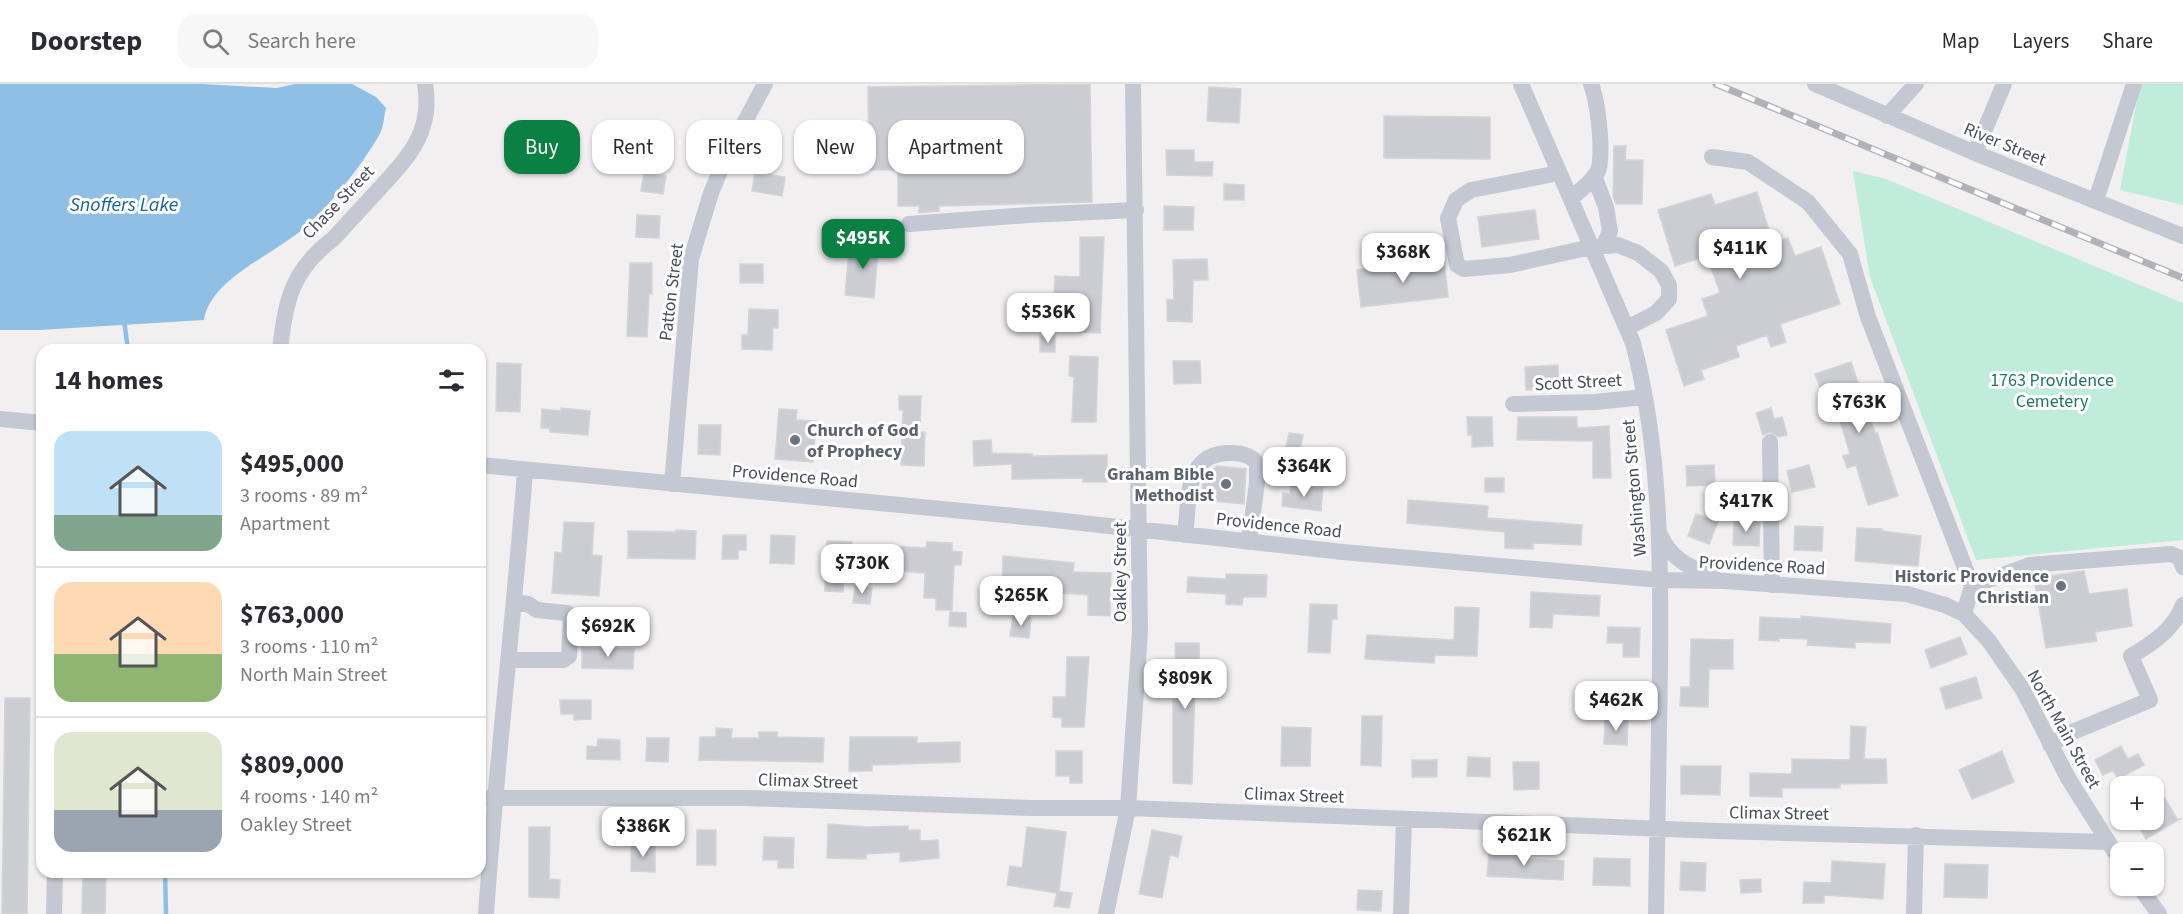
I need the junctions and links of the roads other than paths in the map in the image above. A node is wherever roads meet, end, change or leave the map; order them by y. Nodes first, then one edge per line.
1 (425, 84) edge
2 (765, 84) edge
3 (1133, 84) edge
4 (1521, 84) edge
5 (1591, 84) edge
6 (1815, 84) edge
7 (1916, 84) edge
8 (2004, 84) edge
9 (2134, 84) edge
10 (1887, 116) junction
11 (1975, 153) junction
12 (1712, 158) dead end
13 (1559, 172) junction
14 (1594, 176) junction
15 (1570, 199) junction
16 (2096, 200) junction
17 (1136, 210) junction
18 (909, 224) dead end
19 (2183, 236) edge
20 (1598, 246) junction
21 (1626, 328) junction
22 (281, 344) edge
23 (1645, 397) junction
24 (1513, 404) dead end
25 (0, 419) edge
26 (36, 422) edge
27 (1770, 442) dead end
28 (486, 466) edge
29 (525, 471) junction
30 (672, 484) junction
31 (1140, 530) junction
32 (1185, 534) junction
33 (1660, 534) junction
34 (1249, 542) junction
35 (2183, 567) edge
36 (1660, 580) junction
37 (1724, 581) junction
38 (1772, 585) junction
39 (1972, 586) junction
40 (515, 602) junction
41 (2183, 605) edge
42 (1964, 614) junction
43 (509, 660) junction
44 (2050, 745) junction
45 (487, 798) edge
46 (1128, 808) junction
47 (1404, 819) junction
48 (1658, 829) junction
49 (1916, 836) junction
50 (2106, 842) junction
51 (2110, 847) edge
52 (55, 878) edge
53 (2146, 896) edge
54 (54, 914) edge
55 (486, 914) edge
56 (1106, 914) edge
57 (1401, 914) edge
58 (1656, 914) edge
59 (1914, 914) edge
60 (2159, 914) edge

1 - 22 street, Chase Street
2 - 30 street, Patton Street
3 - 17 street, Oakley Street
4 - 13 street, Washington Street
5 - 14 street
6 - 10 street, River Street
7 - 10 street
8 - 11 street
9 - 16 street
10 - 11 street, River Street
11 - 16 street, River Street
12 - 39 street
13 - 15 street, Washington Street
13 - 20 street
14 - 15 street
14 - 20 street
15 - 20 street, Washington Street
16 - 19 street, River Street
17 - 18 street
17 - 31 street, Oakley Street
20 - 21 street, Washington Street
20 - 21 street
21 - 23 street, Washington Street
23 - 24 street, Scott Street
23 - 33 street, Washington Street
25 - 26 street
27 - 38 street
28 - 29 street, Providence Road
29 - 30 street, Providence Road
29 - 40 street
30 - 31 street, Providence Road
31 - 32 street, Providence Road
31 - 46 street, Oakley Street
32 - 34 street, Providence Road
32 - 34 street
33 - 36 street, Washington Street
33 - 37 street
34 - 36 street, Providence Road
35 - 39 street
36 - 37 street, Providence Road
36 - 48 street, Washington Street
37 - 38 street, Providence Road
38 - 42 street, Providence Road
39 - 42 street
40 - 43 street
40 - 43 street
41 - 44 street
42 - 44 street, North Main Street
43 - 45 street
44 - 50 street, North Main Street
45 - 46 street, Climax Street
45 - 55 street
46 - 47 street, Climax Street
46 - 56 street, Oakley Street
47 - 48 street, Climax Street
47 - 57 street
48 - 49 street, Climax Street
48 - 58 street, Washington Street
49 - 50 street, Climax Street
49 - 59 street
50 - 51 street, North Main Street
52 - 54 street
53 - 60 street

